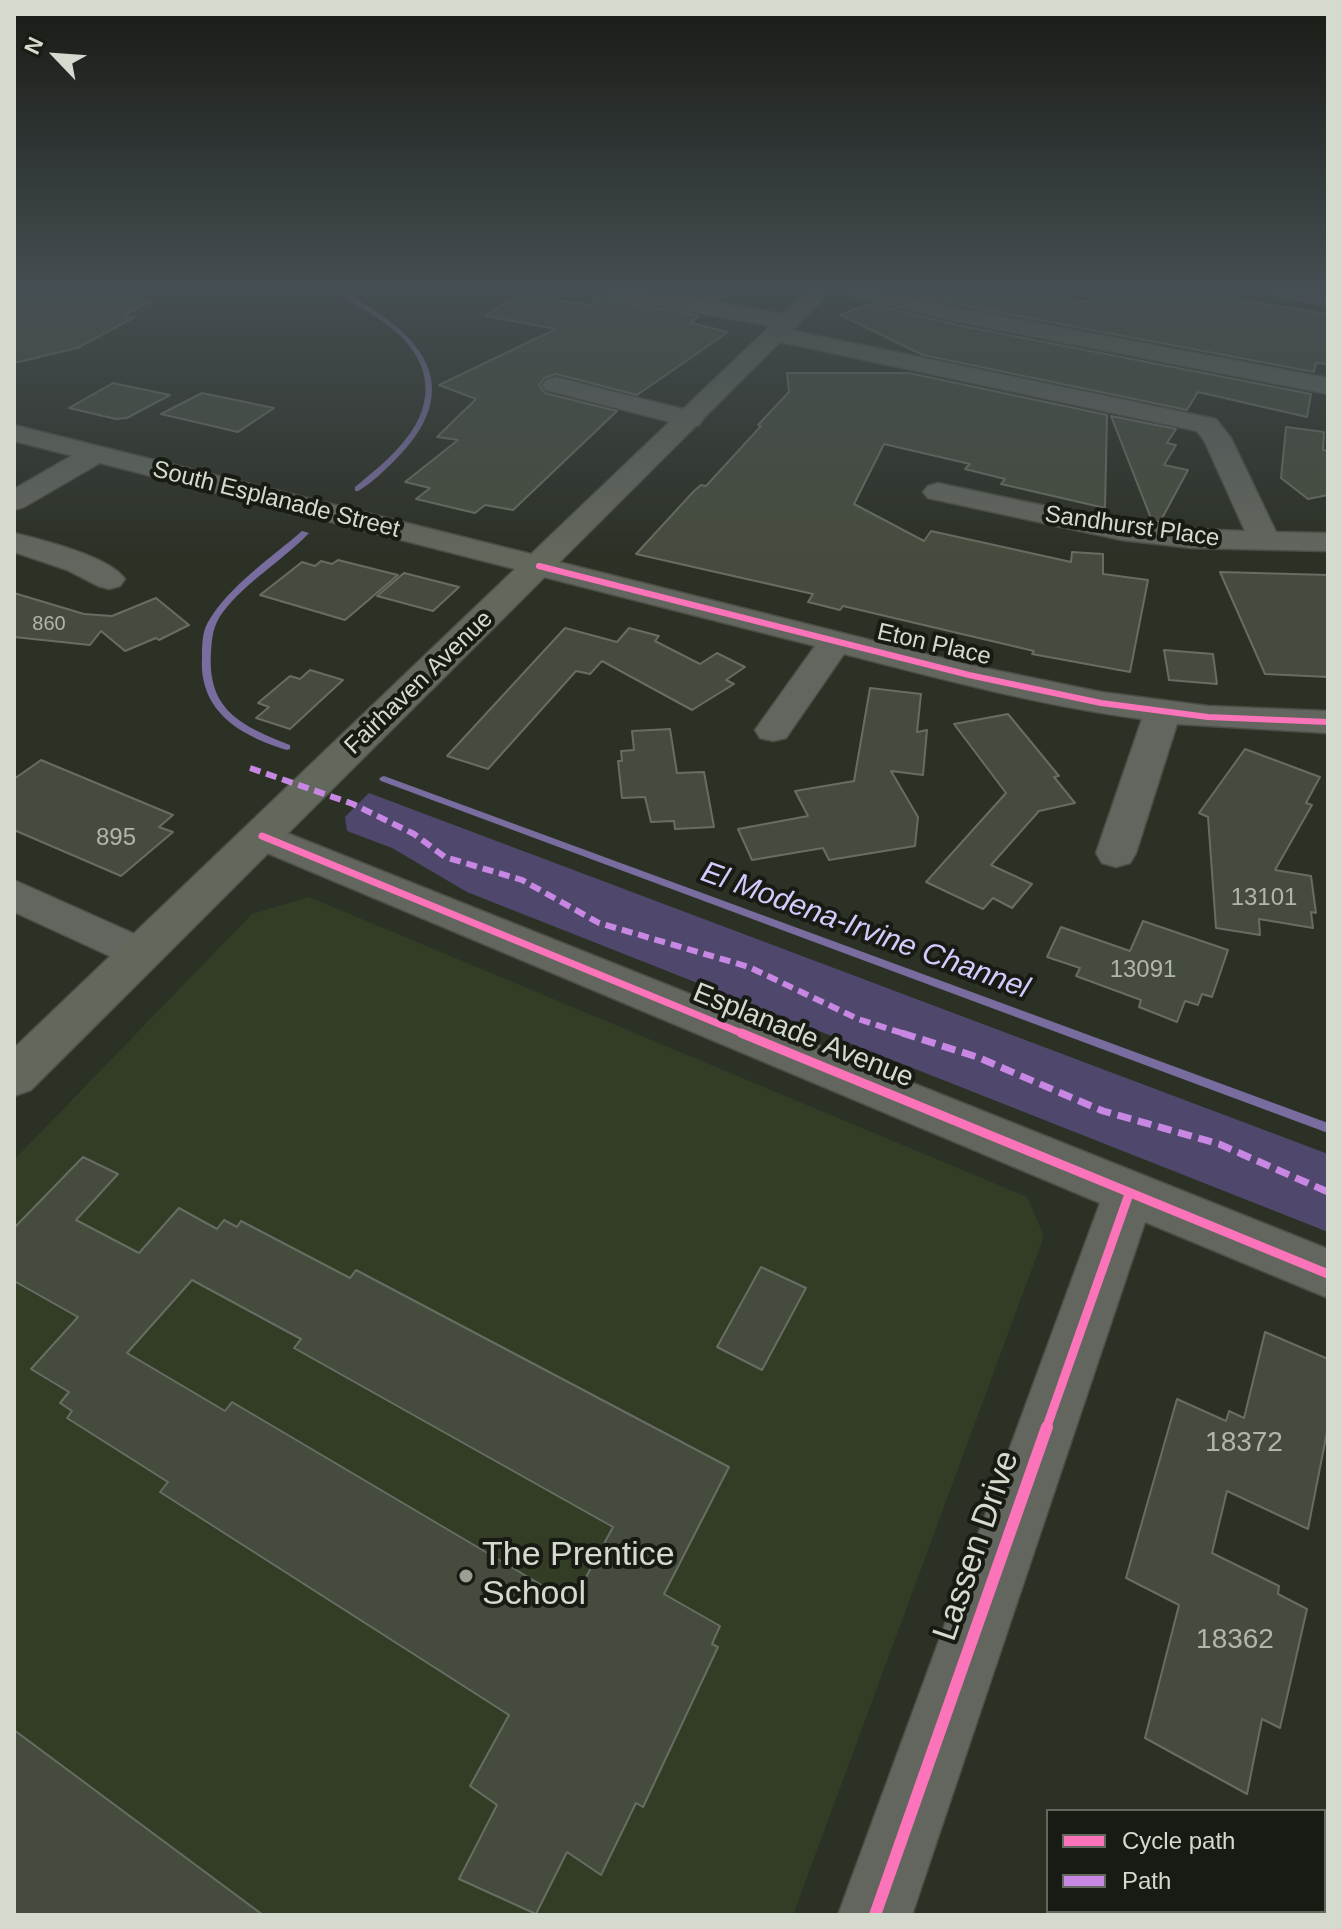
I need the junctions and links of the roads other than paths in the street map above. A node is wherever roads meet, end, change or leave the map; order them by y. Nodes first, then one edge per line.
1 (732, 377) edge
2 (996, 377) edge
3 (1281, 377) edge
4 (555, 385) dead end
5 (1328, 386) edge
6 (690, 419) junction
7 (14, 433) edge
8 (95, 454) junction
9 (938, 492) dead end
10 (14, 501) edge
11 (1265, 541) junction
12 (14, 542) edge
13 (1328, 542) edge
14 (539, 566) junction
15 (109, 579) dead end
16 (835, 642) junction
17 (1162, 713) junction
18 (1328, 722) edge
19 (773, 730) dead end
20 (262, 836) junction
21 (1116, 853) dead end
22 (14, 895) edge
23 (140, 954) junction
24 (14, 1077) edge
25 (1129, 1194) junction
26 (1328, 1274) edge
27 (875, 1915) edge

1 - 6 main road, Fairhaven Avenue
2 - 11 street
3 - 5 street
4 - 6 street
6 - 14 main road, Fairhaven Avenue
7 - 8 main road, South Esplanade Street
8 - 10 street
8 - 14 main road, South Esplanade Street
9 - 11 street, Sandhurst Place
11 - 13 street, Sandhurst Place
12 - 15 street
14 - 16 street, Eton Place
14 - 20 main road, Fairhaven Avenue
16 - 17 street, Eton Place
16 - 19 street, Eton Place
17 - 18 street, Eton Place
17 - 21 street
20 - 23 main road, Fairhaven Avenue
20 - 25 street, Esplanade Avenue
22 - 23 street
23 - 24 main road, Fairhaven Avenue
25 - 26 street, Esplanade Avenue
25 - 27 street, Lassen Drive

